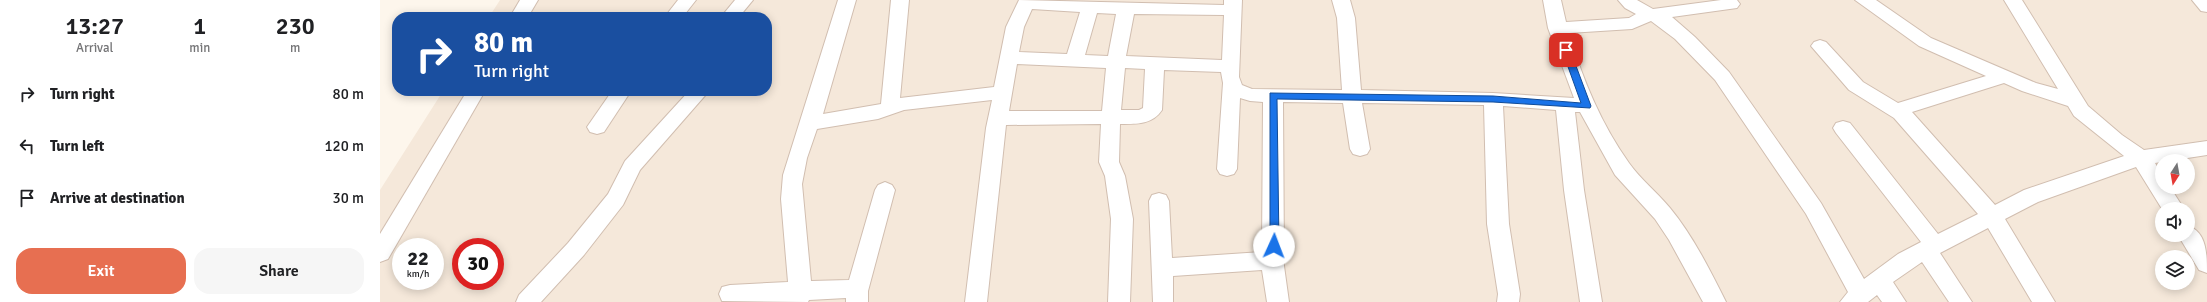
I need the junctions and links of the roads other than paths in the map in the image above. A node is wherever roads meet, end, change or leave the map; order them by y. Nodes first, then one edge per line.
1 (529, 0) edge
2 (687, 0) edge
3 (744, 0) edge
4 (846, 0) edge
5 (900, 0) edge
6 (1341, 0) edge
7 (1552, 0) edge
8 (1627, 0) edge
9 (1864, 0) edge
10 (2013, 0) edge
11 (2200, 0) edge
12 (1027, 2) edge
13 (1154, 4) edge
14 (1731, 4) dead end
15 (1233, 5) edge
16 (1090, 7) junction
17 (2207, 7) edge
18 (1126, 9) junction
19 (522, 12) edge
20 (679, 12) edge
21 (734, 12) edge
22 (1649, 15) junction
23 (1557, 28) junction
24 (1820, 46) dead end
25 (1009, 58) junction
26 (1074, 60) junction
27 (1116, 62) junction
28 (1155, 63) junction
29 (1230, 75) junction
30 (2003, 77) junction
31 (1003, 92) junction
32 (473, 96) edge
33 (618, 96) edge
34 (695, 96) edge
35 (1273, 96) junction
36 (1352, 98) junction
37 (1493, 99) junction
38 (2075, 101) junction
39 (1565, 104) junction
40 (1587, 106) junction
41 (890, 108) junction
42 (1896, 110) junction
43 (1111, 116) junction
44 (998, 118) junction
45 (810, 123) junction
46 (597, 126) dead end
47 (1843, 128) dead end
48 (2207, 148) edge
49 (1360, 149) dead end
50 (2141, 158) junction
51 (1227, 169) dead end
52 (885, 190) dead end
53 (1159, 201) dead end
54 (2169, 202) edge
55 (1992, 216) junction
56 (2193, 242) edge
57 (1931, 247) junction
58 (380, 253) edge
59 (1273, 260) junction
60 (2207, 264) edge
61 (1162, 268) junction
62 (1879, 280) junction
63 (731, 292) edge
64 (798, 297) edge
65 (857, 297) edge
66 (1856, 298) edge
67 (1163, 299) dead end
68 (527, 302) edge
69 (976, 302) edge
70 (1119, 302) edge
71 (1278, 302) edge
72 (1508, 302) edge
73 (1591, 302) edge
74 (1715, 302) edge
75 (1895, 302) edge
76 (1961, 302) edge
77 (2044, 302) edge

1 - 19 street
2 - 20 street
3 - 21 street
4 - 45 street
5 - 41 street
6 - 36 street
7 - 23 street
8 - 22 street
9 - 30 street
10 - 38 street
11 - 17 street
12 - 16 street
12 - 25 street
13 - 15 street
13 - 18 street
14 - 22 street
15 - 29 street
16 - 18 street
16 - 26 street
18 - 27 street
22 - 23 street
22 - 66 street
23 - 40 street
24 - 42 street
25 - 26 street
25 - 31 street
26 - 27 street
27 - 28 street
27 - 43 street
28 - 29 street
28 - 43 street
29 - 35 street
29 - 51 street
30 - 38 street
30 - 42 street
31 - 41 street
31 - 44 street
32 - 58 street
33 - 46 street
34 - 68 street
35 - 36 street
35 - 59 street
36 - 37 street
36 - 49 street
37 - 39 street
37 - 72 street
38 - 50 street
39 - 40 street
39 - 73 street
40 - 74 street
41 - 45 street
42 - 55 street
43 - 44 street
43 - 70 street
44 - 69 street
45 - 64 street
47 - 57 street
48 - 50 street
50 - 54 street
50 - 55 street
52 - 65 street
53 - 61 street
55 - 57 street
55 - 77 street
56 - 60 street
57 - 62 street
57 - 76 street
59 - 61 street
59 - 71 street
61 - 67 street
62 - 66 street
62 - 75 street
63 - 64 street
64 - 65 street

